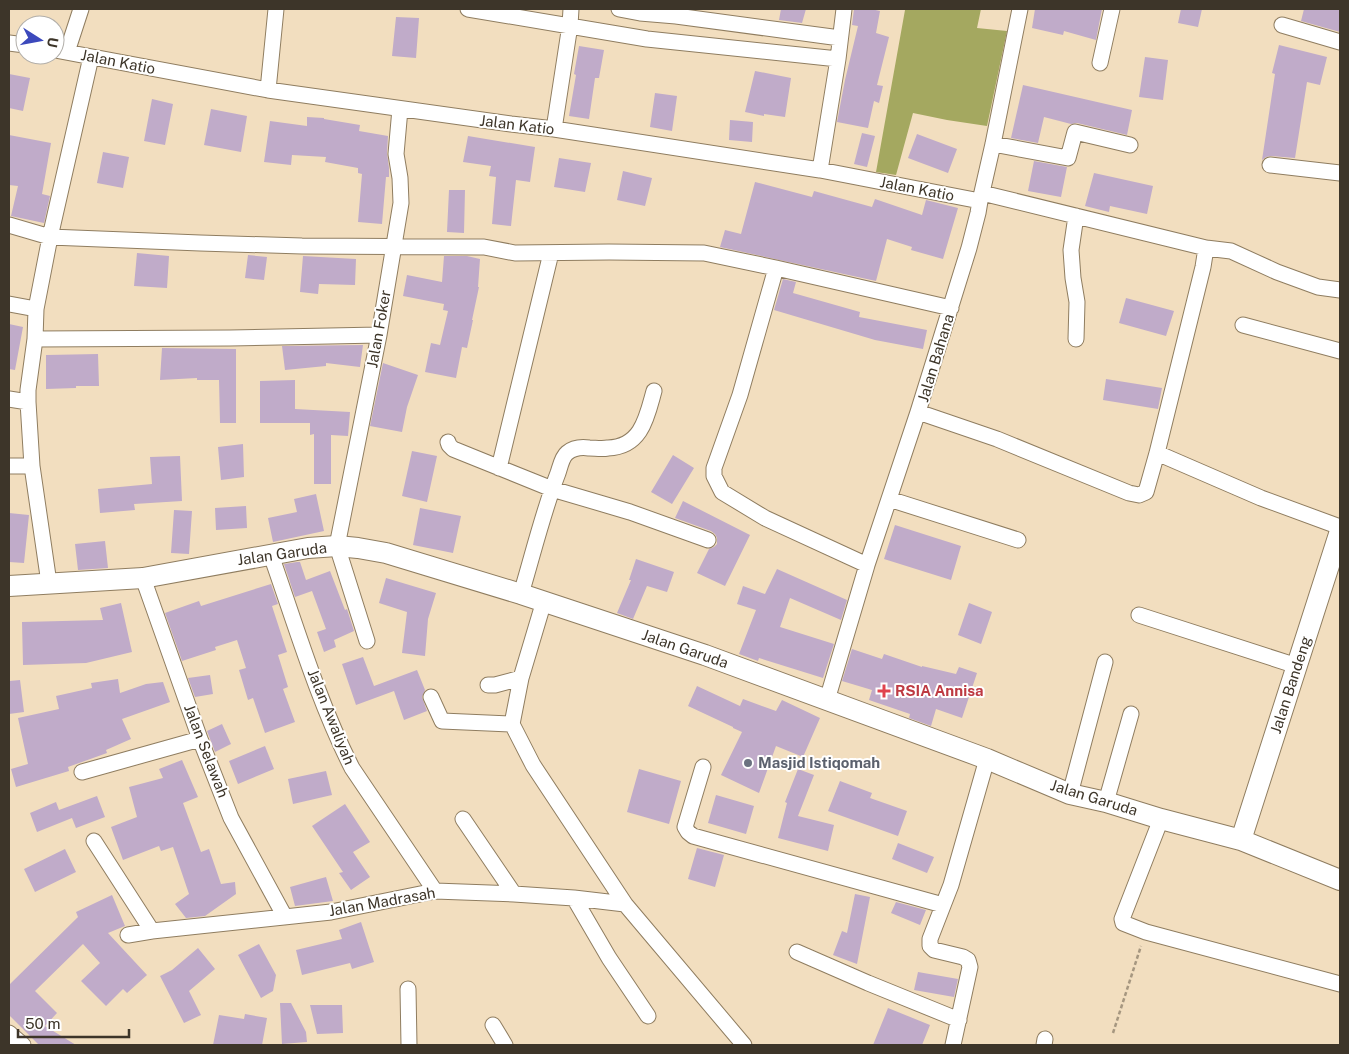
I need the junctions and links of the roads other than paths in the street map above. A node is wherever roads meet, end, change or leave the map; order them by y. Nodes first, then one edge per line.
1 (81, 9) edge
2 (276, 9) edge
3 (468, 9) edge
4 (571, 9) edge
5 (619, 9) edge
6 (844, 9) edge
7 (1020, 9) edge
8 (1112, 9) edge
9 (708, 20) junction
10 (570, 25) junction
11 (1282, 25) dead end
12 (840, 38) junction
13 (1340, 42) edge
14 (65, 43) edge
15 (708, 44) junction
16 (65, 53) edge
17 (91, 57) junction
18 (838, 59) junction
19 (1100, 63) dead end
20 (268, 90) junction
21 (400, 109) junction
22 (554, 129) junction
23 (993, 144) junction
24 (1130, 145) dead end
25 (1270, 165) dead end
26 (820, 170) junction
27 (1340, 173) edge
28 (981, 197) junction
29 (1076, 216) junction
30 (9, 225) edge
31 (50, 237) junction
32 (394, 246) junction
33 (1206, 248) junction
34 (550, 253) junction
35 (776, 268) junction
36 (1340, 290) edge
37 (9, 304) edge
38 (951, 308) junction
39 (36, 309) junction
40 (1243, 325) dead end
41 (379, 335) junction
42 (1076, 338) dead end
43 (36, 339) junction
44 (1340, 351) edge
45 (654, 391) dead end
46 (9, 399) edge
47 (28, 402) junction
48 (918, 412) junction
49 (448, 442) dead end
50 (1157, 453) junction
51 (9, 466) edge
52 (32, 466) junction
53 (499, 468) junction
54 (552, 490) junction
55 (889, 499) junction
56 (1340, 527) edge
57 (1340, 531) edge
58 (708, 540) dead end
59 (1018, 540) dead end
60 (337, 546) junction
61 (271, 555) junction
62 (867, 565) junction
63 (143, 578) junction
64 (49, 583) junction
65 (9, 586) edge
66 (521, 594) junction
67 (544, 601) junction
68 (1139, 615) dead end
69 (367, 641) dead end
70 (1105, 662) dead end
71 (1297, 666) junction
72 (521, 678) junction
73 (488, 685) dead end
74 (431, 697) dead end
75 (827, 700) junction
76 (1131, 714) dead end
77 (512, 724) junction
78 (200, 739) junction
79 (987, 759) junction
80 (703, 767) dead end
81 (82, 772) dead end
82 (1070, 794) junction
83 (1106, 802) junction
84 (1161, 819) junction
85 (463, 820) dead end
86 (1241, 840) junction
87 (94, 841) dead end
88 (1340, 880) edge
89 (435, 891) junction
90 (514, 894) junction
91 (574, 898) junction
92 (625, 904) junction
93 (942, 905) junction
94 (285, 916) junction
95 (152, 931) junction
96 (128, 934) dead end
97 (797, 952) dead end
98 (1340, 984) edge
99 (408, 989) dead end
100 (648, 1016) dead end
101 (959, 1020) junction
102 (493, 1025) dead end
103 (9, 1033) edge
104 (23, 1045) edge
105 (409, 1045) edge
106 (505, 1045) edge
107 (744, 1045) edge
108 (953, 1045) edge

1 - 14 street
2 - 20 street
3 - 10 street
4 - 10 street
5 - 9 street
6 - 12 street
7 - 23 street, Jalan Bahana
8 - 19 street
9 - 12 street
9 - 15 street
10 - 15 street
10 - 22 street
11 - 13 street
12 - 18 street
15 - 18 street
16 - 17 street, Jalan Katio
17 - 20 street, Jalan Katio
17 - 31 street
18 - 26 street
20 - 21 street, Jalan Katio
21 - 22 street, Jalan Katio
21 - 32 street, Jalan Foker
22 - 26 street, Jalan Katio
23 - 24 street
23 - 28 street, Jalan Bahana
25 - 27 street
26 - 28 street, Jalan Katio
28 - 29 street, Jalan Katio
28 - 38 street, Jalan Bahana
29 - 33 street, Jalan Katio
29 - 42 street
30 - 31 street
31 - 32 street
31 - 39 street
32 - 34 street
32 - 41 street, Jalan Foker
33 - 36 street, Jalan Katio
33 - 50 street
34 - 35 street
34 - 53 street
35 - 38 street
35 - 62 street
37 - 39 street
38 - 48 street, Jalan Bahana
39 - 43 street
40 - 44 street
41 - 43 street
41 - 60 street, Jalan Foker
43 - 47 street
45 - 54 street
46 - 47 street
47 - 52 street
48 - 50 street
48 - 55 street, Jalan Bahana
49 - 53 street
50 - 56 street
51 - 52 street
52 - 64 street
53 - 54 street
54 - 58 street
54 - 66 street
55 - 59 street
55 - 62 street, Jalan Bahana
57 - 71 street, Jalan Bandeng
60 - 61 street, Jalan Garuda
60 - 66 street, Jalan Garuda
60 - 69 street
61 - 63 street, Jalan Garuda
61 - 89 street, Jalan Awaliyah
62 - 75 street, Jalan Bahana
63 - 64 street, Jalan Garuda
63 - 78 street, Jalan Selawah
64 - 65 street, Jalan Garuda
66 - 67 street, Jalan Garuda
67 - 72 street
67 - 75 street, Jalan Garuda
68 - 71 street
70 - 82 street
71 - 86 street, Jalan Bandeng
72 - 73 street
72 - 77 street
74 - 77 street
75 - 79 street, Jalan Garuda
76 - 83 street
77 - 92 street
78 - 81 street
78 - 94 street, Jalan Selawah
79 - 82 street, Jalan Garuda
79 - 93 street
80 - 93 street
82 - 83 street, Jalan Garuda
83 - 84 street, Jalan Garuda
84 - 86 street, Jalan Garuda
84 - 98 street
85 - 90 street
86 - 88 street, Jalan Garuda
87 - 95 street
89 - 90 street, Jalan Madrasah
89 - 94 street, Jalan Madrasah
90 - 91 street, Jalan Madrasah
91 - 92 street, Jalan Madrasah
91 - 100 street
92 - 107 street
93 - 101 street
94 - 95 street, Jalan Madrasah
95 - 96 street, Jalan Madrasah
97 - 101 street
99 - 105 street
101 - 108 street
102 - 106 street
103 - 104 street

